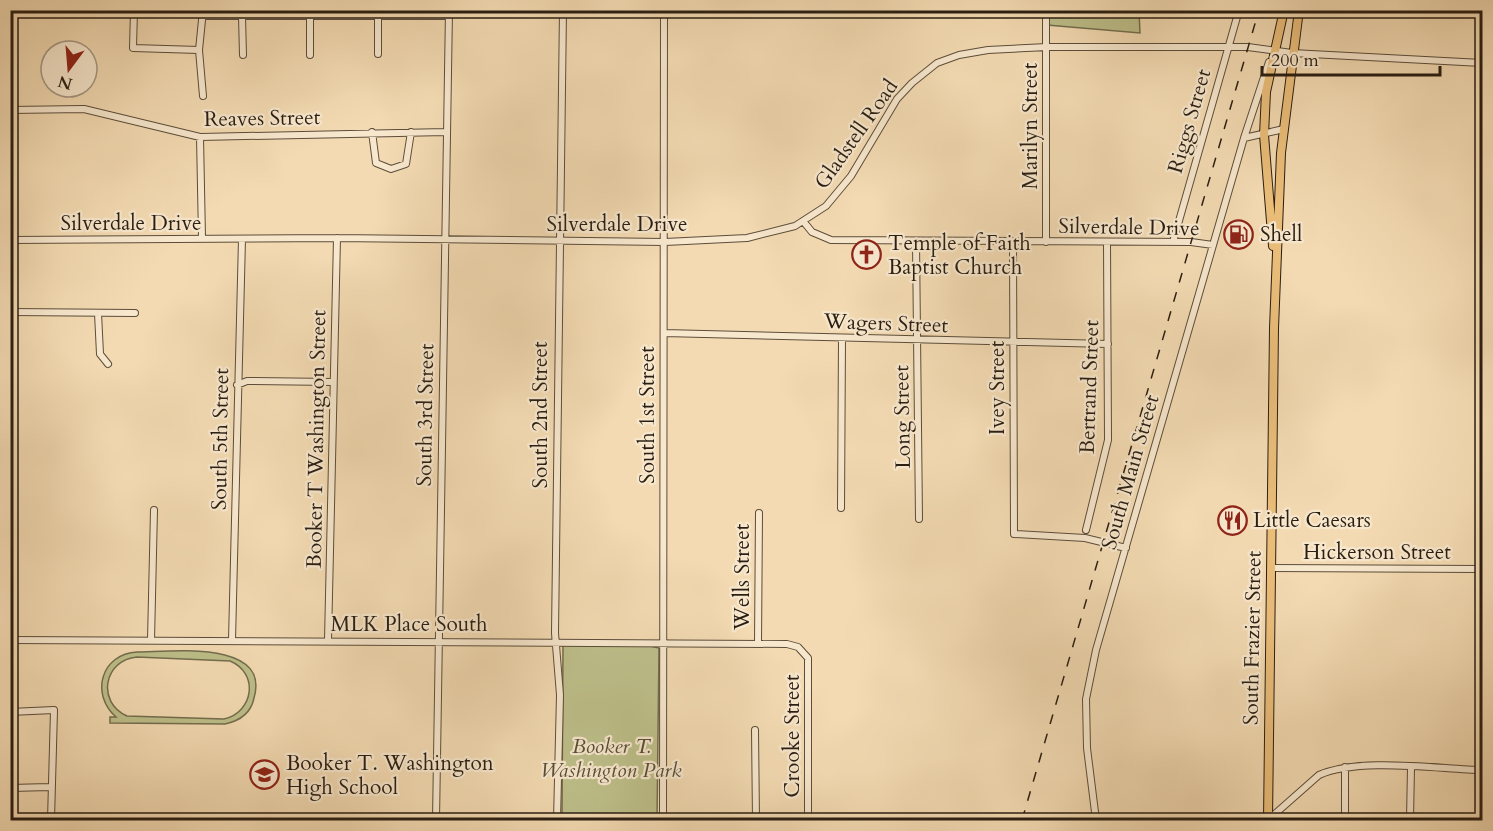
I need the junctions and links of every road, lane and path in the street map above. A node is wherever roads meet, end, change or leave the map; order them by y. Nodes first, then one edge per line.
1 (134, 10) edge
2 (563, 10) edge
3 (664, 10) edge
4 (1046, 10) edge
5 (1239, 10) edge
6 (1284, 10) edge
7 (1299, 10) edge
8 (203, 13) edge
9 (448, 13) edge
10 (378, 15) junction
11 (242, 16) junction
12 (310, 16) junction
13 (1047, 47) junction
14 (1227, 47) junction
15 (199, 50) junction
16 (1273, 50) junction
17 (243, 54) dead end
18 (378, 54) dead end
19 (1292, 54) junction
20 (310, 56) dead end
21 (1482, 63) edge
22 (203, 96) dead end
23 (10, 110) edge
24 (1284, 129) junction
25 (372, 132) junction
26 (411, 132) junction
27 (446, 132) junction
28 (1264, 135) junction
29 (200, 137) junction
30 (1244, 138) junction
31 (803, 221) junction
32 (202, 238) junction
33 (337, 238) junction
34 (242, 239) junction
35 (10, 240) edge
36 (444, 240) junction
37 (558, 242) junction
38 (665, 242) junction
39 (1013, 242) junction
40 (1046, 242) junction
41 (1107, 242) junction
42 (1173, 242) junction
43 (916, 243) junction
44 (1213, 245) junction
45 (1276, 277) junction
46 (10, 312) edge
47 (98, 313) junction
48 (135, 313) dead end
49 (664, 333) junction
50 (842, 338) junction
51 (917, 341) junction
52 (1013, 342) junction
53 (1108, 344) junction
54 (108, 364) dead end
55 (333, 382) junction
56 (237, 385) junction
57 (841, 508) dead end
58 (154, 510) dead end
59 (759, 513) dead end
60 (919, 519) dead end
61 (1086, 530) dead end
62 (1126, 548) junction
63 (1271, 568) junction
64 (1482, 569) edge
65 (10, 640) edge
66 (151, 640) junction
67 (232, 640) junction
68 (328, 640) junction
69 (438, 641) junction
70 (556, 642) junction
71 (664, 642) junction
72 (758, 643) junction
73 (805, 652) joint
74 (10, 712) edge
75 (755, 730) dead end
76 (1345, 767) junction
77 (1411, 767) junction
78 (1481, 770) edge
79 (50, 787) junction
80 (10, 788) edge
81 (51, 820) edge
82 (58, 820) edge
83 (436, 820) edge
84 (558, 820) edge
85 (663, 820) edge
86 (756, 820) edge
87 (808, 820) edge
88 (1096, 820) edge
89 (1268, 820) edge
90 (1345, 820) edge
91 (1410, 820) edge
92 (1480, 820) edge

1 - 15 street
2 - 37 street, South 2nd Street
3 - 38 street, South 1st Street
4 - 13 street, Marilyn Street
5 - 14 street, Riggs Street
6 - 16 main road, South Frazier Street
7 - 19 main road, South Frazier Street
8 - 11 street
8 - 15 street
9 - 10 street
9 - 27 street, South 3rd Street
10 - 12 street
10 - 18 street
11 - 12 street
11 - 17 street
12 - 20 street
13 - 14 street, Gladstell Road
13 - 31 street, Gladstell Road
13 - 40 street, Marilyn Street
14 - 16 street, Gladstell Road
14 - 42 street, Riggs Street
15 - 22 street
16 - 19 street, Gladstell Road
16 - 28 main road, South Frazier Street
16 - 30 street, South Main Street
19 - 21 street, Gladstell Road
19 - 24 main road, South Frazier Street
23 - 29 street, Reaves Street
24 - 28 street
24 - 45 main road, South Frazier Street
25 - 26 street, Reaves Street
25 - 26 street
25 - 29 street, Reaves Street
26 - 27 street, Reaves Street
27 - 36 street, South 3rd Street
28 - 30 street
28 - 45 main road, South Frazier Street
29 - 32 street
30 - 44 street, South Main Street
31 - 38 street, Silverdale Drive
31 - 43 street, Silverdale Drive
32 - 34 street, Silverdale Drive
32 - 35 street, Silverdale Drive
33 - 34 street, Silverdale Drive
33 - 36 street, Silverdale Drive
33 - 55 street, Booker T Washington Street
34 - 56 street, South 5th Street
36 - 37 street, Silverdale Drive
36 - 69 street, South 3rd Street
37 - 38 street, Silverdale Drive
37 - 70 street, South 2nd Street
38 - 49 street, South 1st Street
39 - 40 street, Silverdale Drive
39 - 43 street, Silverdale Drive
39 - 52 street, Ivey Street
40 - 41 street, Silverdale Drive
41 - 42 street, Silverdale Drive
41 - 53 street, Bertrand Street
42 - 44 street, Silverdale Drive
43 - 51 street, Long Street
44 - 62 street, South Main Street
45 - 63 main road, South Frazier Street
46 - 47 street
47 - 48 street
47 - 54 street
49 - 50 street, Wagers Street
49 - 71 street, South 1st Street
50 - 51 street, Wagers Street
50 - 57 street
51 - 52 street, Wagers Street
51 - 60 street, Long Street
52 - 53 street, Wagers Street
52 - 62 street, Ivey Street
53 - 61 street, Bertrand Street
55 - 56 street
55 - 68 street, Booker T Washington Street
56 - 67 street, South 5th Street
58 - 66 street
59 - 72 street, Wells Street
62 - 88 street, South Main Street
63 - 64 street, Hickerson Street
63 - 89 main road, South Frazier Street
65 - 66 street, MLK Place South
66 - 67 street, MLK Place South
67 - 68 street, MLK Place South
68 - 69 street, MLK Place South
69 - 70 street, MLK Place South
69 - 83 street, South 3rd Street
70 - 71 street, MLK Place South
70 - 84 street, South 2nd Street
71 - 72 street, MLK Place South
71 - 85 street, South 1st Street
72 - 73 street, MLK Place South
73 - 87 street, Crooke Street
74 - 79 street
75 - 86 street
76 - 77 street
76 - 89 street
76 - 90 street
77 - 78 street
77 - 91 street
78 - 92 street
79 - 80 street
79 - 81 street
81 - 82 street

